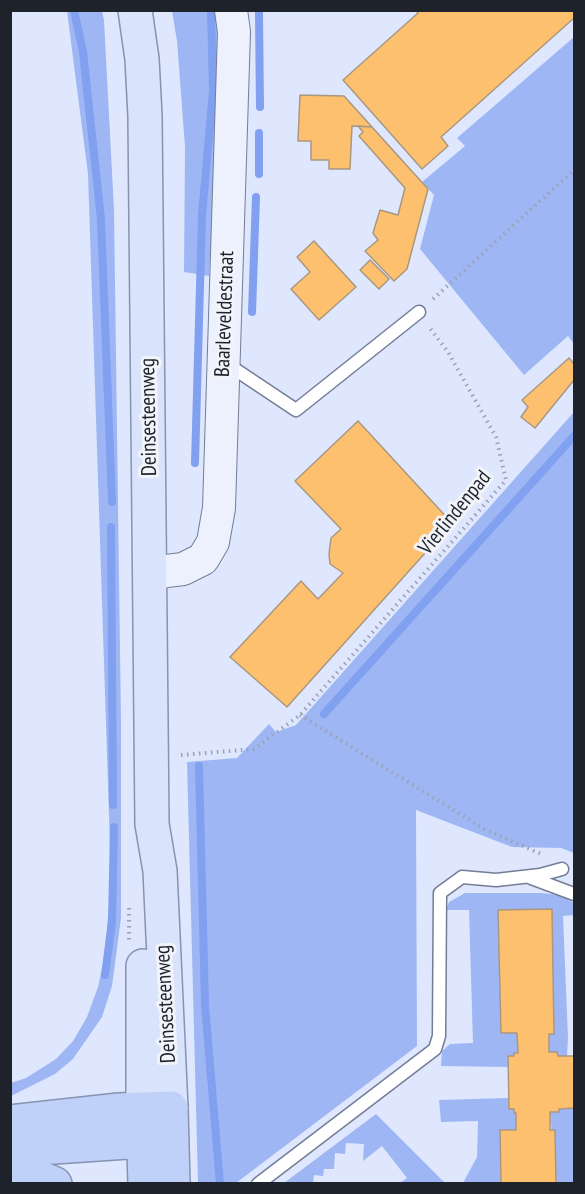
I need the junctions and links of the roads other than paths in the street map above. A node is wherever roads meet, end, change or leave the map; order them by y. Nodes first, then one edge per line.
1 (135, 10) edge
2 (231, 10) edge
3 (419, 312) road end
4 (223, 362) junction
5 (150, 573) junction
6 (562, 869) dead end
7 (527, 876) junction
8 (574, 894) edge
9 (10, 1122) edge
10 (157, 1124) junction
11 (10, 1150) edge
12 (10, 1168) edge
13 (55, 1184) edge
14 (145, 1184) edge
15 (173, 1184) edge
16 (258, 1184) edge

1 - 5 main road, Deinsesteenweg
2 - 4 street, Baarleveldestraat
3 - 4 lane
4 - 5 street, Baarleveldestraat
5 - 10 main road, Deinsesteenweg
6 - 7 lane
7 - 8 lane
7 - 16 lane
9 - 10 highway
10 - 11 highway
10 - 14 highway, Deinsesteenweg
10 - 15 highway, Deinsesteenweg
12 - 13 highway

